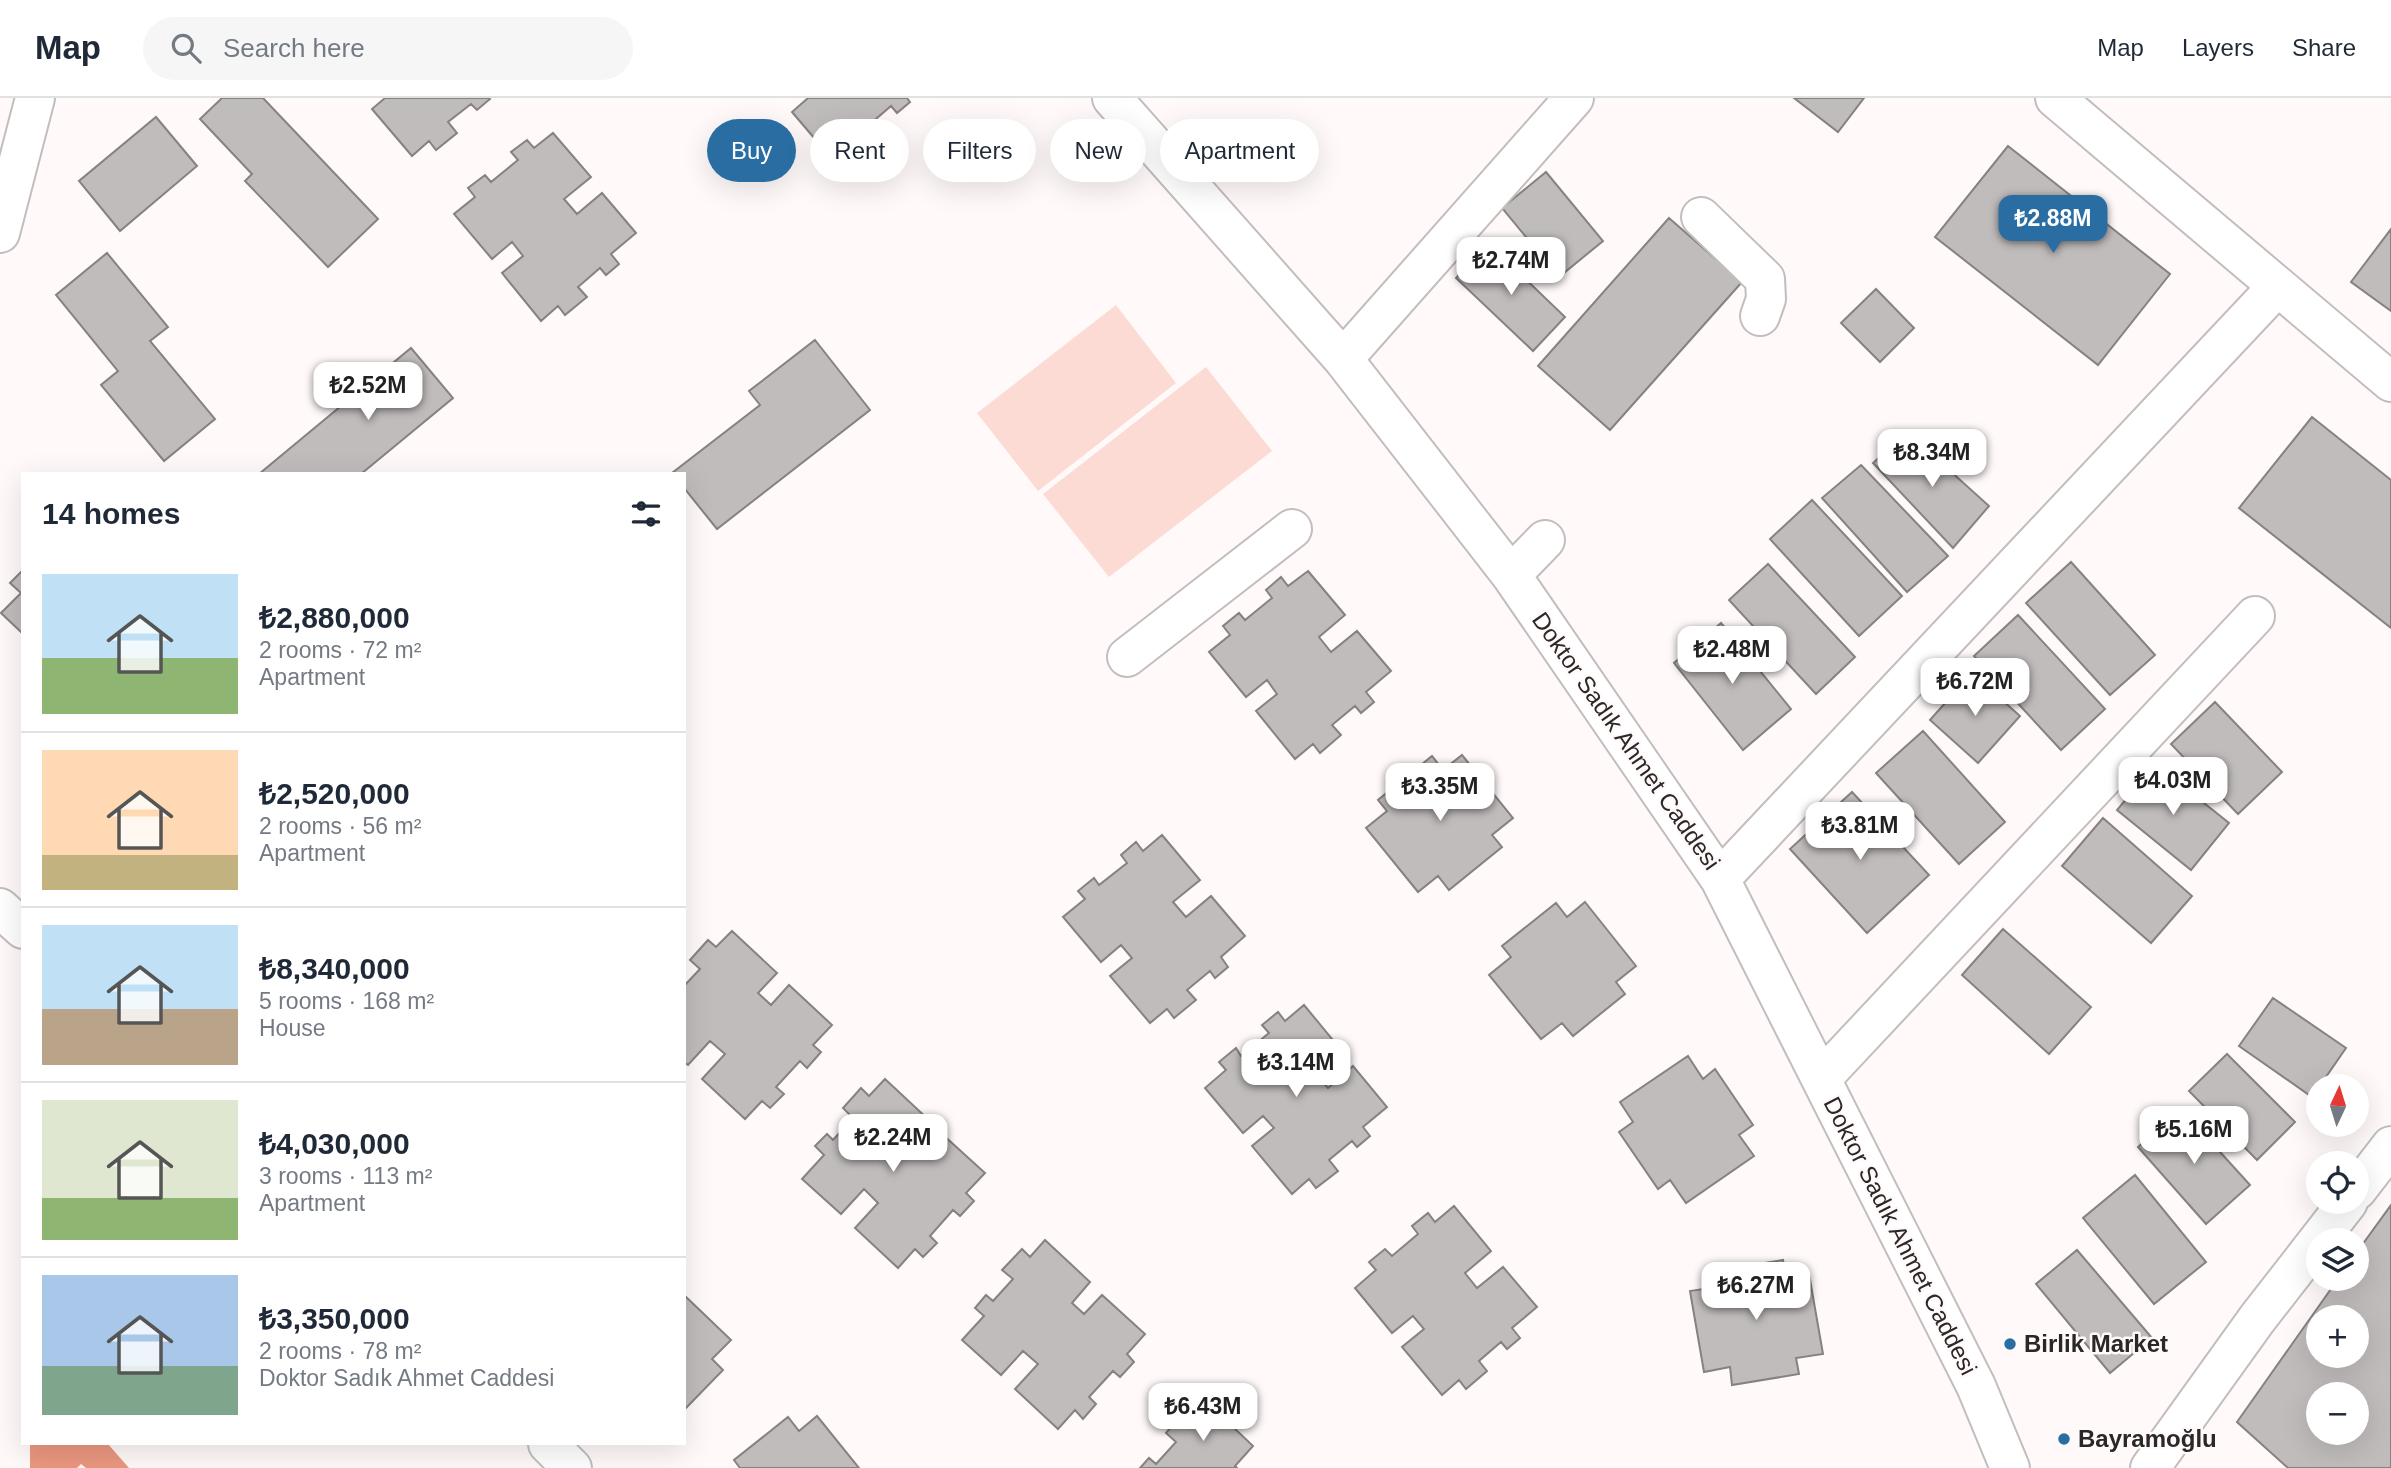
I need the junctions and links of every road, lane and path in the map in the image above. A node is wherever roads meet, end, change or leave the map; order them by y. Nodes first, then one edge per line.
1 (35, 98) edge
2 (1112, 98) edge
3 (1574, 98) edge
4 (2054, 98) edge
5 (1701, 217) dead end
6 (0, 233) edge
7 (2277, 287) junction
8 (1760, 316) dead end
9 (1343, 359) junction
10 (2391, 382) edge
11 (1292, 529) dead end
12 (1545, 540) dead end
13 (1511, 575) junction
14 (2255, 616) dead end
15 (1127, 657) dead end
16 (1720, 879) junction
17 (0, 908) edge
18 (21, 927) edge
19 (1821, 1079) junction
20 (2391, 1146) edge
21 (2369, 1174) edge
22 (2339, 1214) edge
23 (549, 1445) edge
24 (572, 1468) edge
25 (2010, 1468) edge
26 (2150, 1468) edge

1 - 6 street
2 - 9 street, Doktor Sadık Ahmet Caddesi
3 - 9 street
4 - 7 street
5 - 8 street
7 - 10 street
7 - 16 street
9 - 13 street, Doktor Sadık Ahmet Caddesi
11 - 15 street
12 - 13 street
13 - 16 street, Doktor Sadık Ahmet Caddesi
14 - 19 street
16 - 19 street, Doktor Sadık Ahmet Caddesi
17 - 18 street
19 - 25 street, Doktor Sadık Ahmet Caddesi
20 - 21 street
22 - 26 street
23 - 24 street

